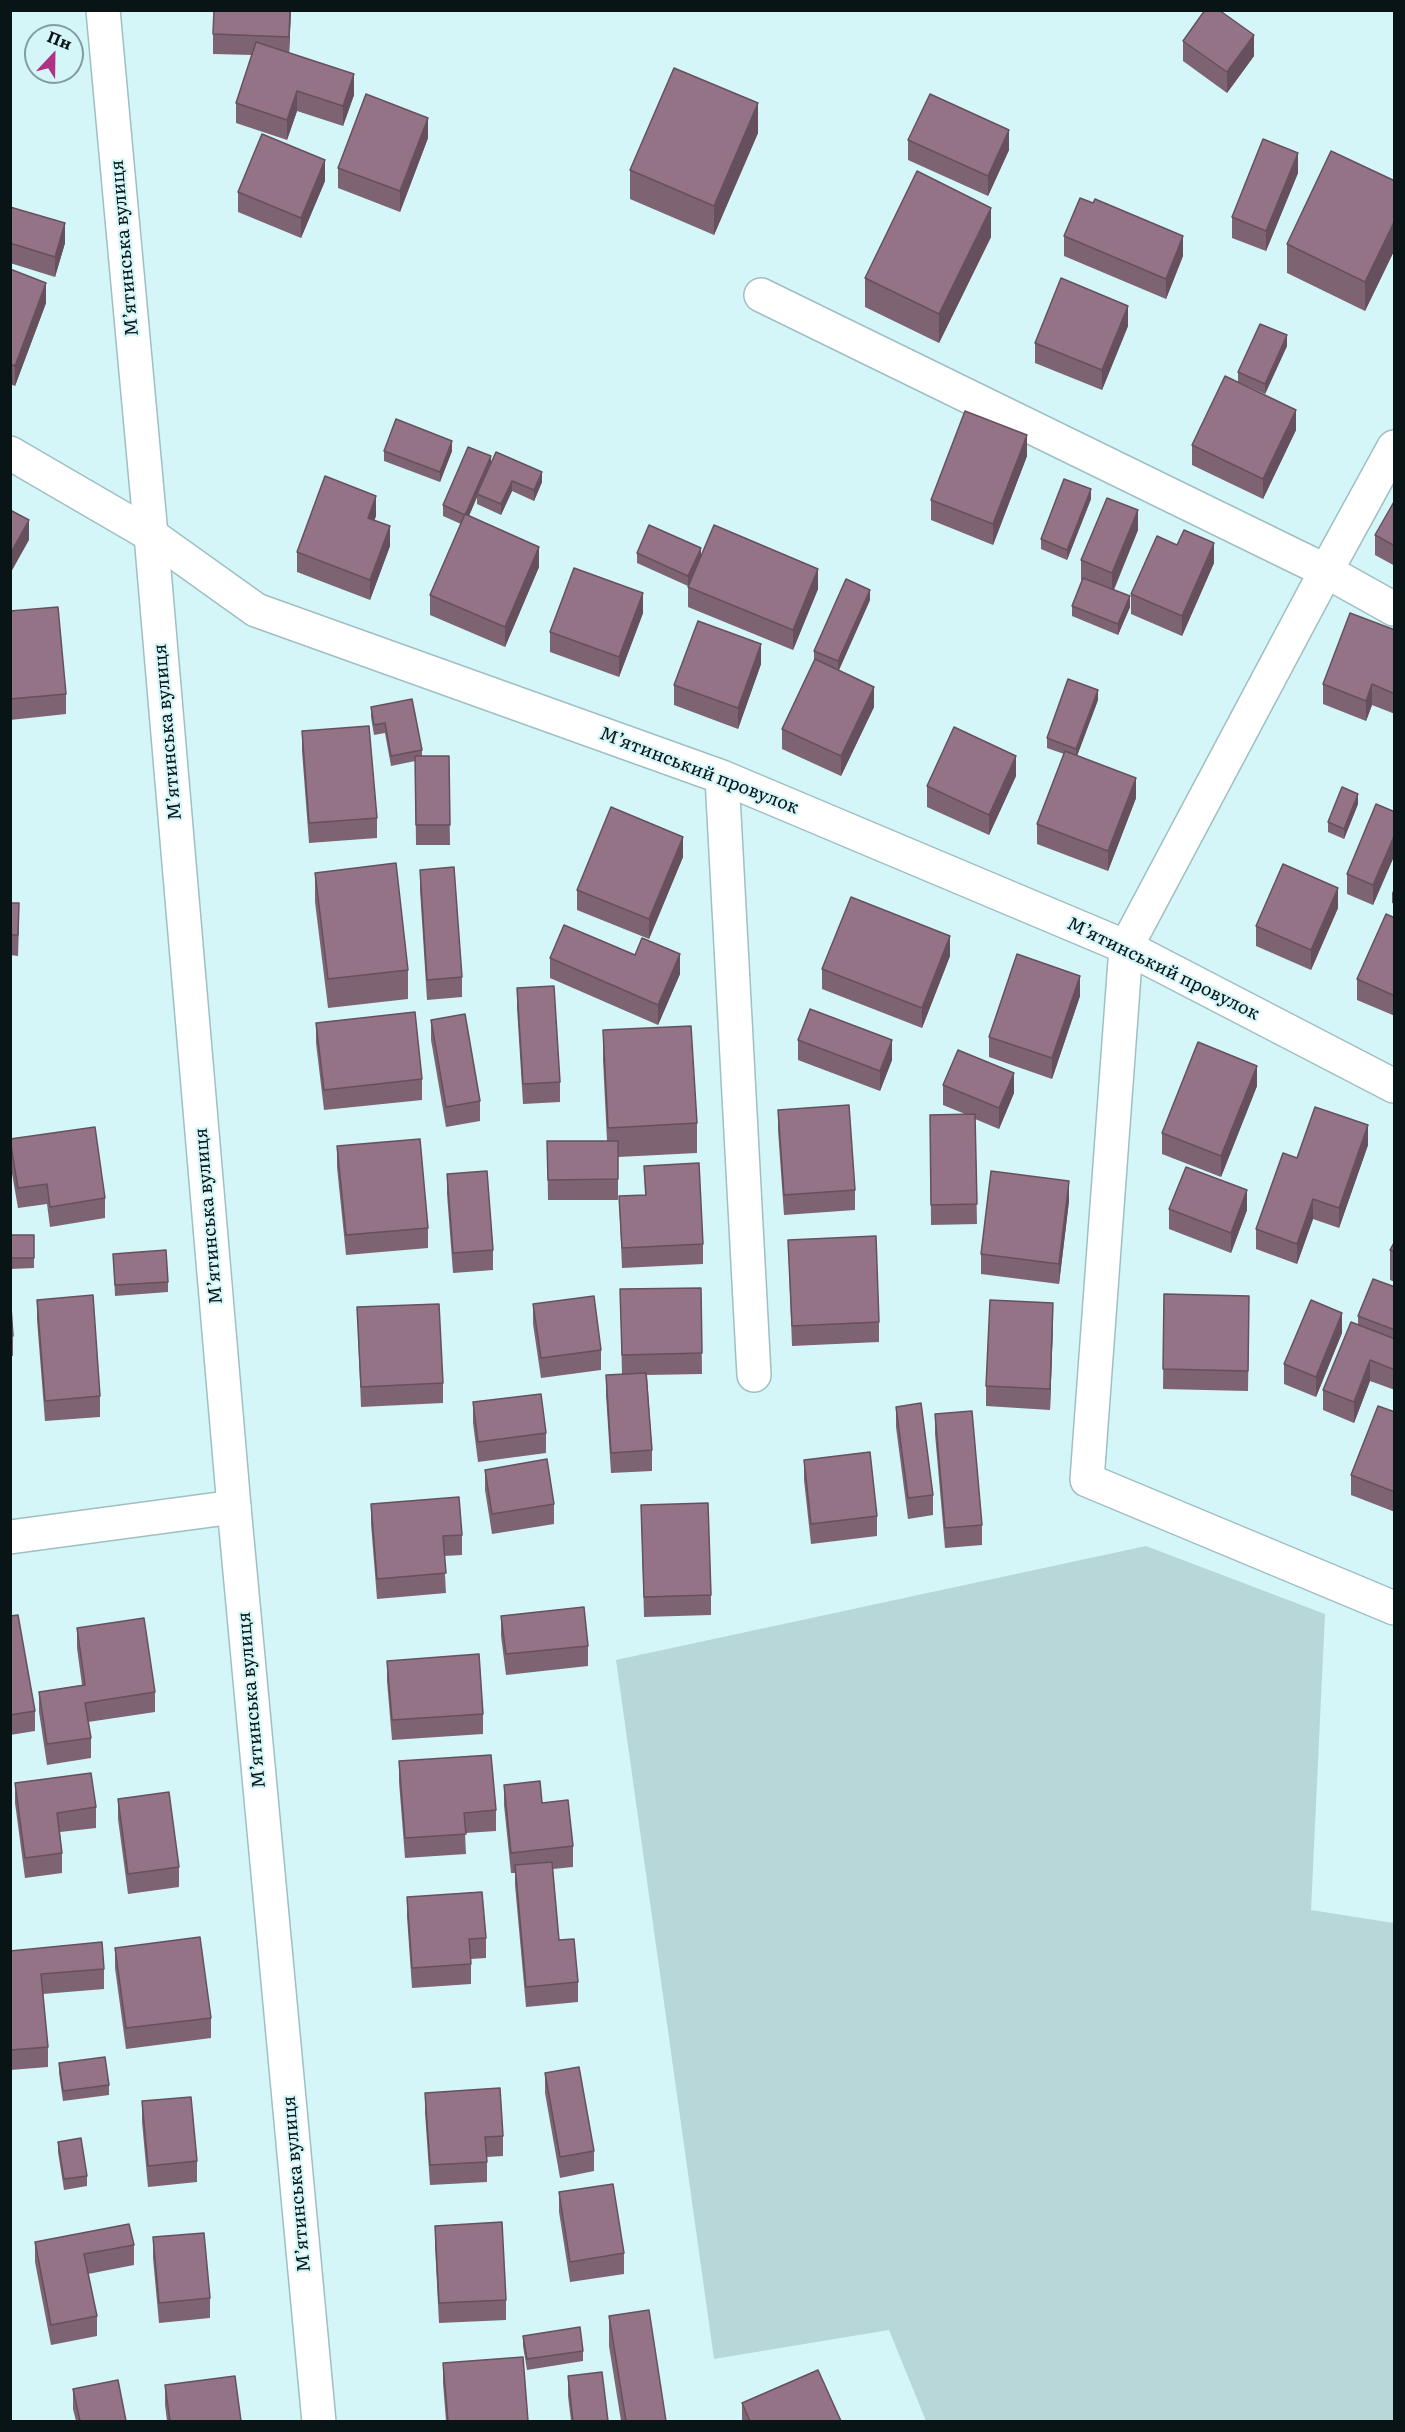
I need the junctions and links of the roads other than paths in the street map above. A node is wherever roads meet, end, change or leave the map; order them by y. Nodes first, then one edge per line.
1 (103, 10) edge
2 (761, 295) dead end
3 (1395, 447) edge
4 (10, 453) edge
5 (151, 535) junction
6 (1326, 571) junction
7 (1395, 609) edge
8 (722, 777) junction
9 (1126, 947) junction
10 (1395, 1086) edge
11 (754, 1375) dead end
12 (234, 1507) junction
13 (10, 1537) edge
14 (1395, 1608) edge
15 (320, 2421) edge

1 - 5 street, Мʼятинська вулиця
2 - 6 street
3 - 6 street
4 - 5 street, Мʼятинський провулок
5 - 8 street, Мʼятинський провулок
5 - 12 street, Мʼятинська вулиця
6 - 7 street
6 - 9 street
8 - 9 street, Мʼятинський провулок
8 - 11 street
9 - 10 street, Мʼятинський провулок
9 - 14 street
12 - 13 street
12 - 15 street, Мʼятинська вулиця

